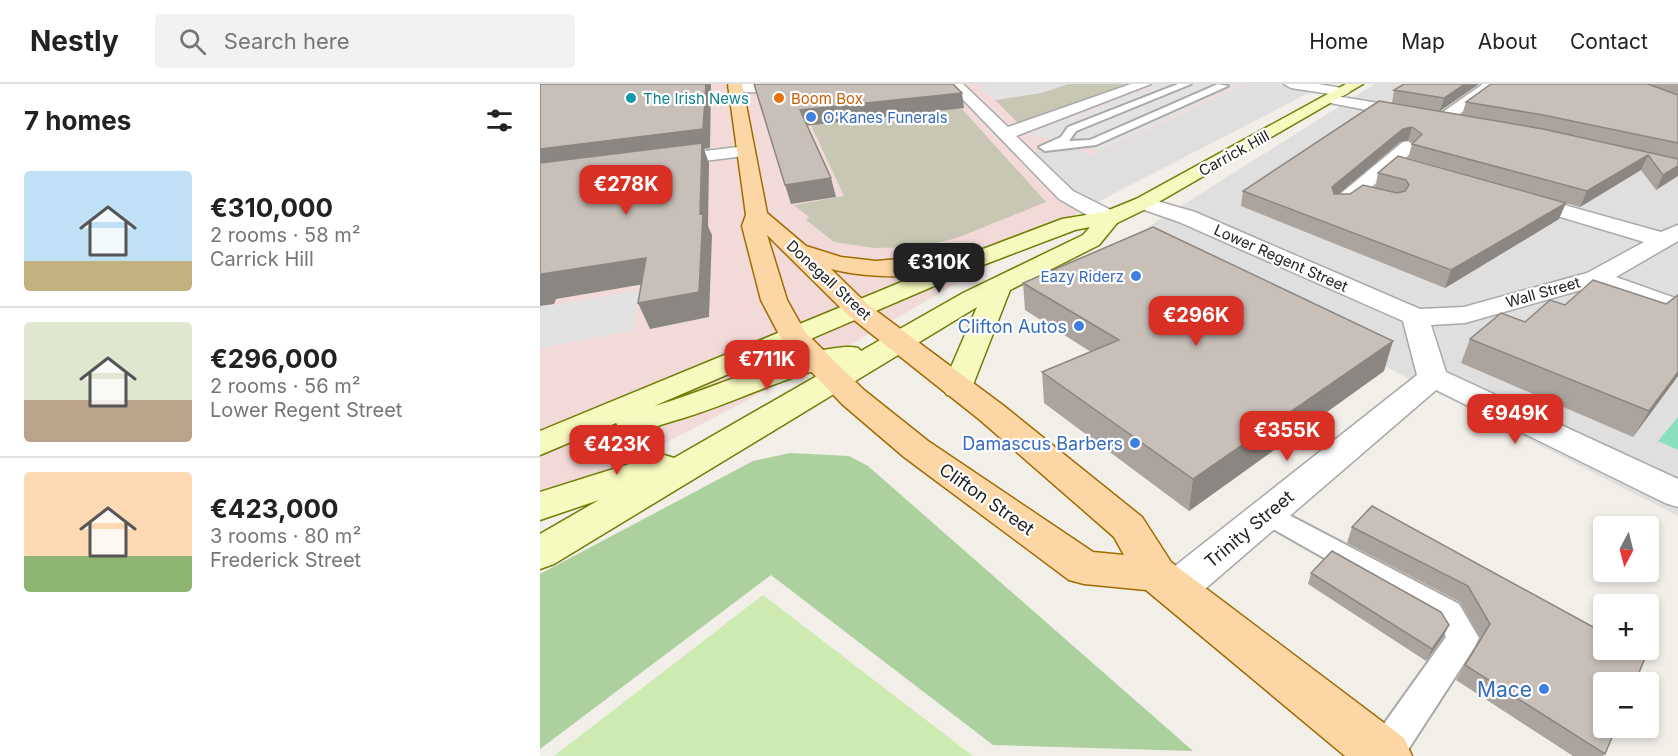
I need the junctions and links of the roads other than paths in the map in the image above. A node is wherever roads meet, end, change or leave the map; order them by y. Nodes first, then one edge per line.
1 (775, 84) edge
2 (955, 84) edge
3 (1144, 84) edge
4 (1186, 84) edge
5 (1223, 84) edge
6 (1291, 84) edge
7 (1492, 84) edge
8 (735, 86) edge
9 (1343, 92) edge
10 (1443, 119) junction
11 (1467, 123) edge
12 (1005, 134) junction
13 (1410, 145) edge
14 (1045, 147) junction
15 (746, 152) junction
16 (1024, 154) junction
17 (1391, 161) junction
18 (643, 164) edge
19 (1413, 168) edge
20 (1504, 194) edge
21 (1383, 199) edge
22 (1143, 203) junction
23 (757, 215) junction
24 (1109, 218) junction
25 (1671, 236) edge
26 (798, 251) junction
27 (975, 260) junction
28 (1596, 278) junction
29 (998, 287) junction
30 (1678, 308) edge
31 (858, 310) junction
32 (1418, 327) junction
33 (793, 336) junction
34 (903, 342) junction
35 (826, 370) junction
36 (1433, 377) junction
37 (958, 388) junction
38 (540, 445) edge
39 (722, 446) junction
40 (1678, 494) edge
41 (540, 506) edge
42 (1268, 514) junction
43 (540, 553) edge
44 (1166, 581) junction
45 (1385, 755) edge

1 - 8 street
2 - 12 street
3 - 12 street
4 - 14 lane
5 - 14 lane
6 - 9 street
7 - 10 street
8 - 15 main road, Donegall Street
9 - 10 street
9 - 22 main road, Carrick Hill
10 - 11 street
12 - 16 street
13 - 17 street
14 - 16 lane
15 - 18 street
15 - 23 main road, Donegall Street
16 - 24 street
17 - 19 street
17 - 21 street
20 - 25 street
22 - 24 main road, Carrick Hill
22 - 32 street, Lower Regent Street
23 - 26 main road, Donegall Street
23 - 33 main road, Donegall Street
24 - 27 main road, Carrick Hill
24 - 29 main road, Carrick Hill
25 - 28 street, Wall Street
26 - 27 main road
26 - 31 main road, Donegall Street
27 - 31 main road, Carrick Hill
28 - 30 street
28 - 32 street, Wall Street
29 - 34 main road, Carrick Hill
29 - 37 main road
31 - 33 main road, Carrick Hill
31 - 34 main road, Donegall Street
32 - 36 street
33 - 35 main road, Donegall Street
33 - 38 main road, Carrick Hill
34 - 35 main road, Carrick Hill
34 - 37 main road
35 - 38 main road
35 - 39 main road
35 - 44 main road, Clifton Street
36 - 40 street
36 - 42 street, Trinity Street
37 - 44 main road
39 - 41 main road
39 - 43 main road
42 - 44 street, Trinity Street
42 - 45 lane
44 - 45 main road

